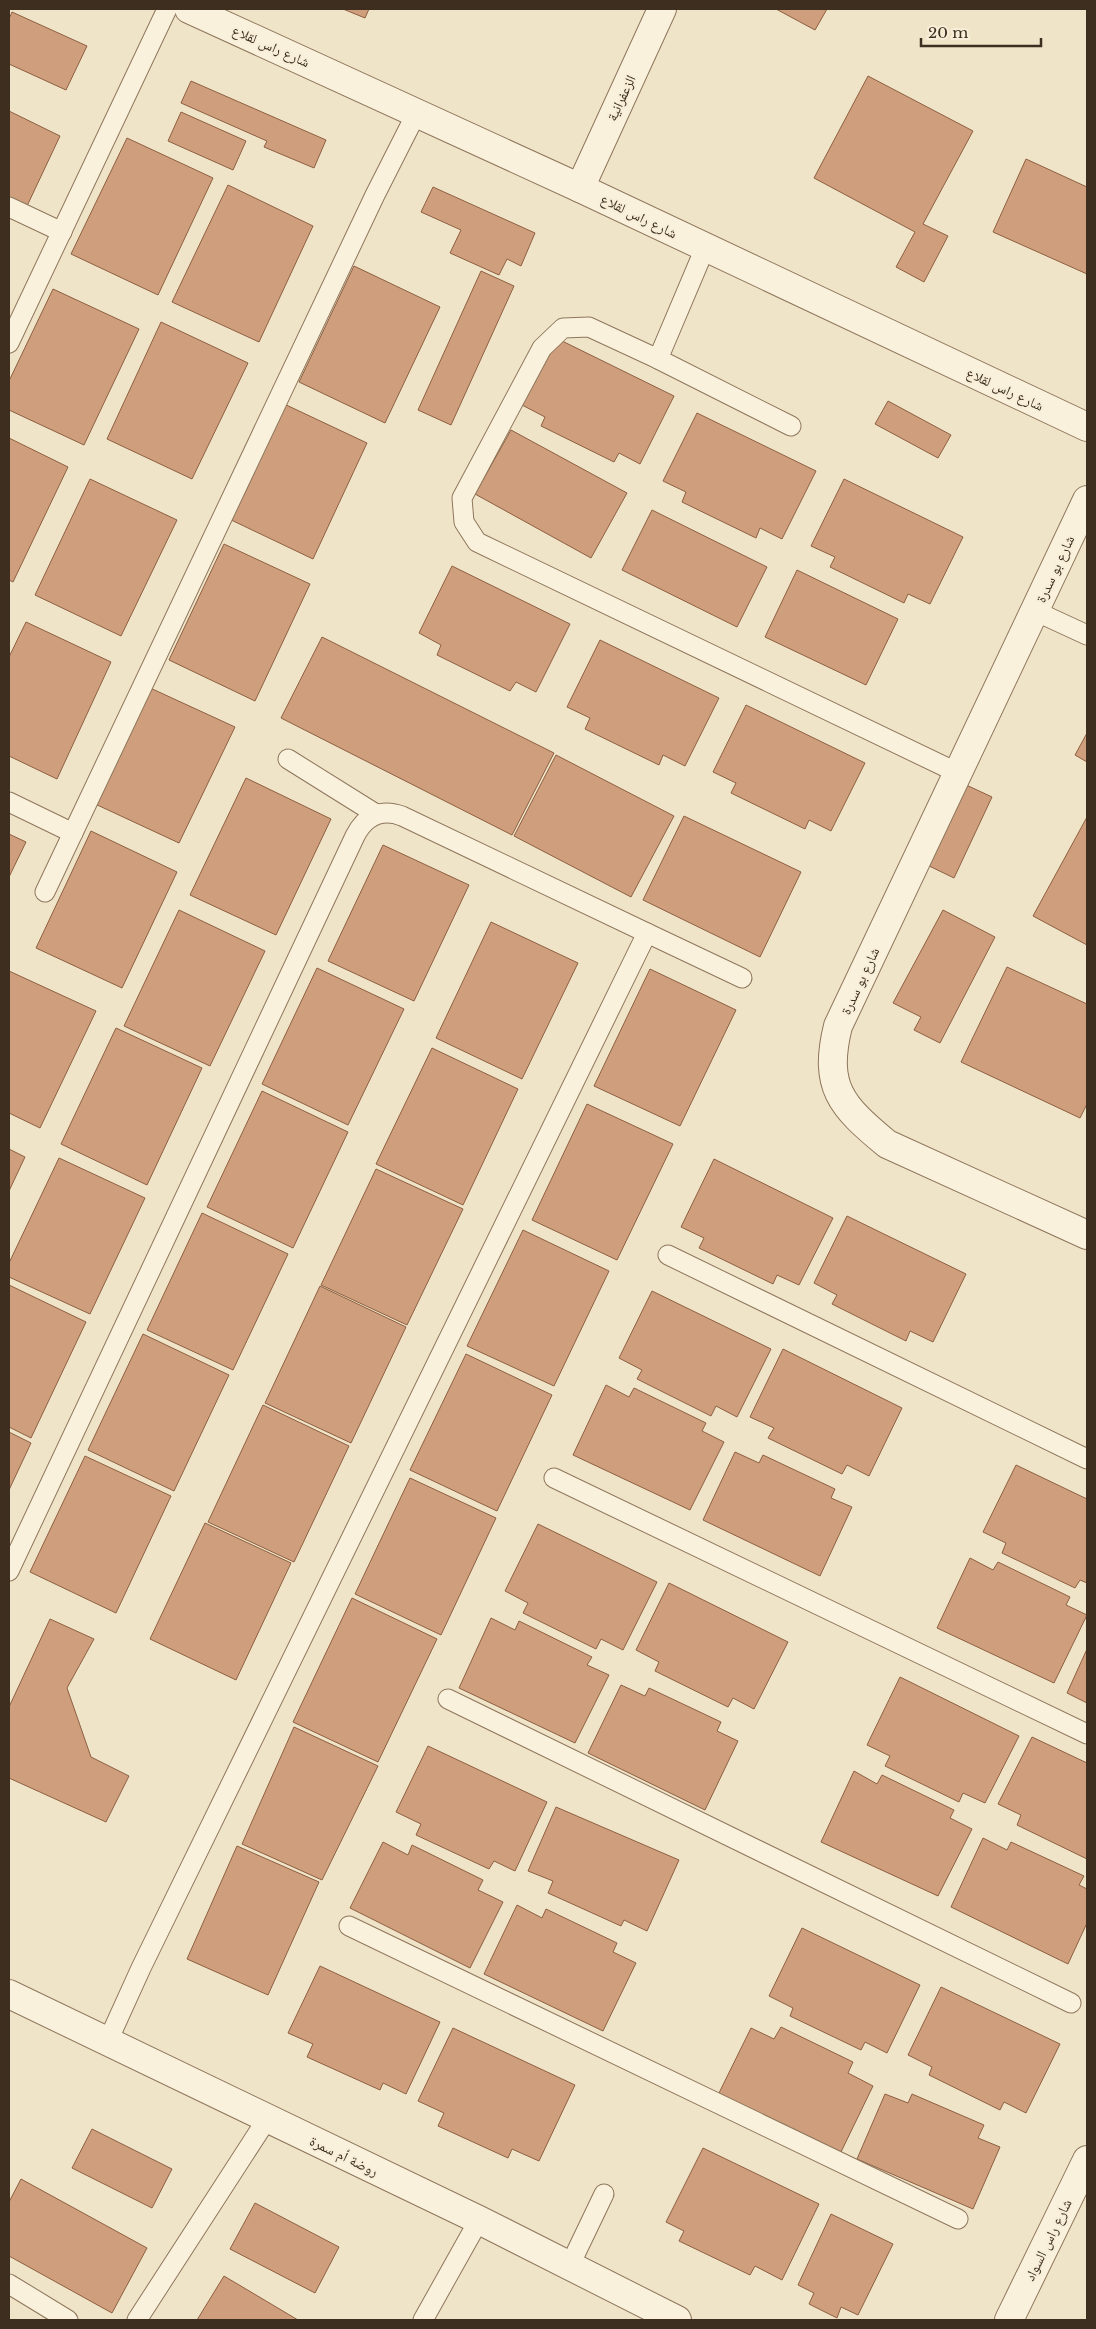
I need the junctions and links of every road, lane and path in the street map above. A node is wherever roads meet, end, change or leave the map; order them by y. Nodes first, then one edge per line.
1 (167, 9) edge
2 (189, 9) edge
3 (662, 9) edge
4 (418, 112) junction
5 (580, 188) junction
6 (9, 207) edge
7 (62, 232) junction
8 (705, 248) junction
9 (9, 343) edge
10 (658, 358) junction
11 (791, 426) dead end
12 (1087, 427) edge
13 (1087, 500) edge
14 (1036, 611) junction
15 (1087, 635) edge
16 (288, 759) dead end
17 (958, 773) junction
18 (9, 802) edge
19 (376, 814) junction
20 (73, 833) junction
21 (45, 892) dead end
22 (647, 933) junction
23 (742, 978) dead end
24 (1087, 1235) edge
25 (668, 1255) dead end
26 (1087, 1459) edge
27 (554, 1478) dead end
28 (9, 1571) edge
29 (448, 1699) dead end
30 (1087, 1734) edge
31 (349, 1926) dead end
32 (9, 1994) edge
33 (1071, 2003) dead end
34 (107, 2043) junction
35 (267, 2119) junction
36 (1087, 2160) edge
37 (604, 2194) dead end
38 (479, 2220) junction
39 (958, 2220) dead end
40 (570, 2265) junction
41 (9, 2284) edge
42 (68, 2320) edge
43 (137, 2320) edge
44 (423, 2320) edge
45 (677, 2320) edge
46 (1008, 2320) edge

1 - 7 lane
2 - 4 street, شارع راس لقلاع
3 - 5 street, الزعفرانية
4 - 5 street, شارع راس لقلاع
4 - 20 lane
5 - 8 street, شارع راس لقلاع
6 - 7 lane
7 - 9 lane
8 - 10 lane
8 - 12 street, شارع راس لقلاع
10 - 11 lane
10 - 17 lane
13 - 14 street, شارع بو سدرة
14 - 15 lane, شارع بو سدرة
14 - 17 street, شارع بو سدرة
16 - 19 lane
17 - 24 street, شارع بو سدرة
18 - 20 lane
19 - 22 lane
19 - 28 lane
20 - 21 lane
22 - 23 lane
22 - 34 lane
25 - 26 lane
27 - 30 lane
29 - 33 lane
31 - 39 lane
32 - 34 street, روضة أم سمرة
34 - 35 street, روضة أم سمرة
35 - 38 street, روضة أم سمرة
35 - 43 lane
36 - 46 street, شارع راس السواد
37 - 40 lane
38 - 40 street, روضة أم سمرة
38 - 44 lane
40 - 45 street, روضة أم سمرة
41 - 42 lane

